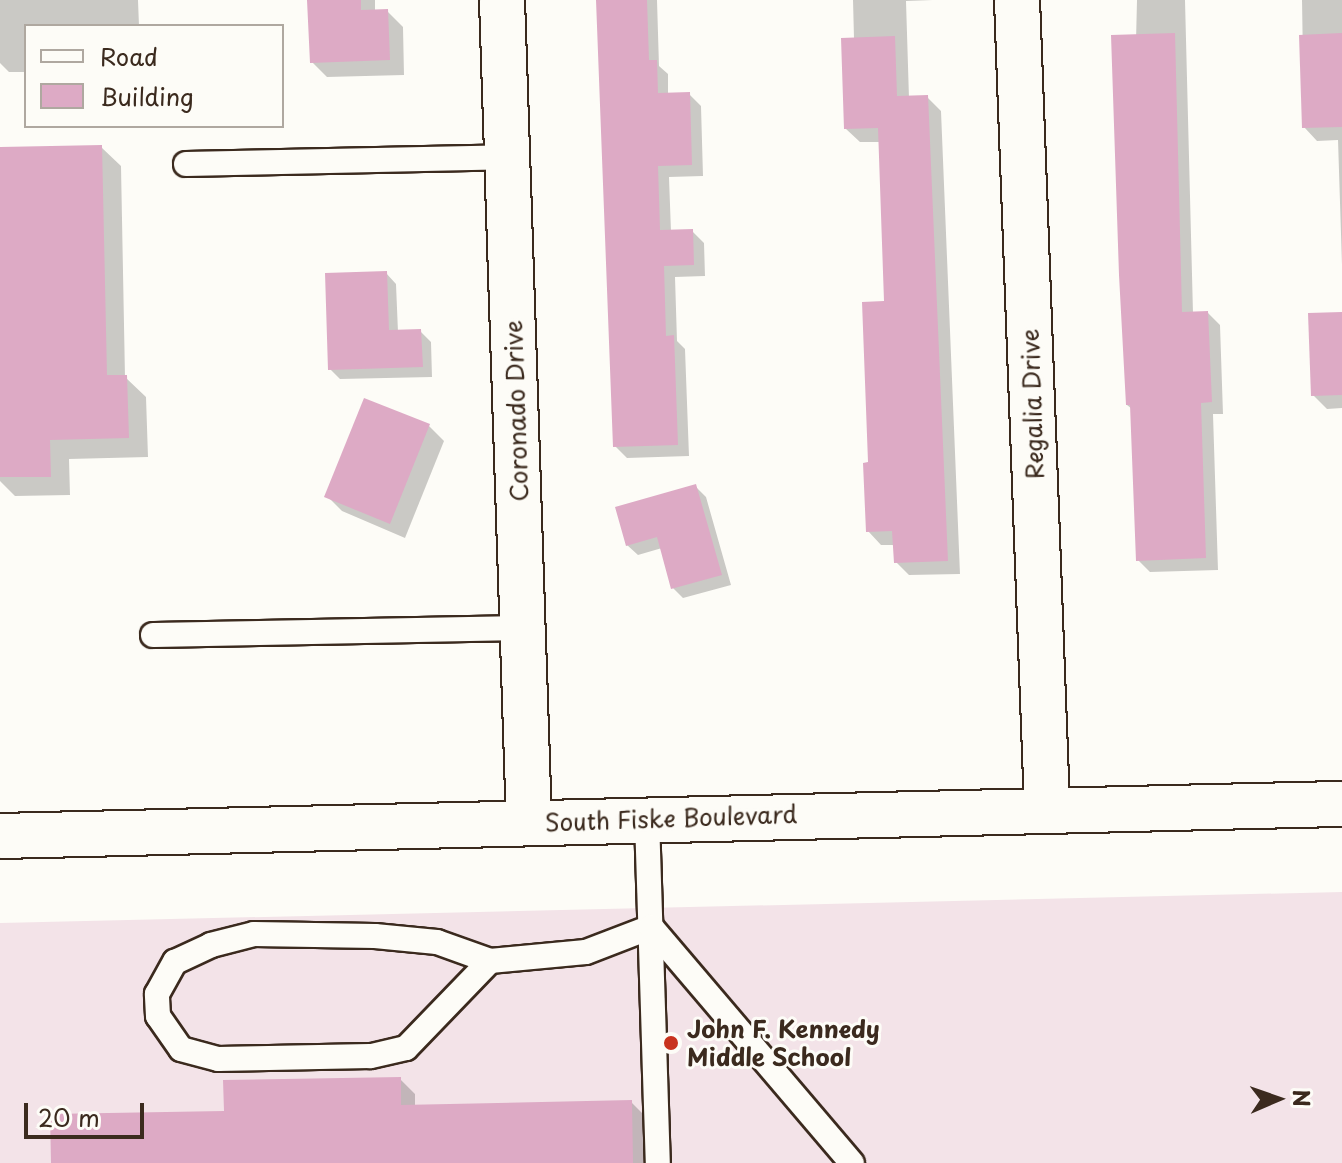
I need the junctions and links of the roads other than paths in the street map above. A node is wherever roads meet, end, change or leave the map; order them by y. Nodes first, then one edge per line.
1 (502, 0) edge
2 (1017, 0) edge
3 (507, 157) junction
4 (186, 164) dead end
5 (523, 628) junction
6 (153, 635) dead end
7 (1342, 804) edge
8 (1047, 808) junction
9 (647, 819) junction
10 (529, 822) junction
11 (0, 836) edge
12 (651, 927) junction
13 (490, 961) junction
14 (658, 1163) edge
15 (852, 1163) edge

1 - 3 street, Coronado Drive
2 - 8 street, Regalia Drive
3 - 4 lane
3 - 5 street, Coronado Drive
5 - 6 lane
5 - 10 street, Coronado Drive
7 - 8 street, South Fiske Boulevard
8 - 9 street, South Fiske Boulevard
9 - 10 street, South Fiske Boulevard
9 - 12 lane
10 - 11 street, South Fiske Boulevard
12 - 13 lane
12 - 14 lane
12 - 15 lane
13 - 13 lane

